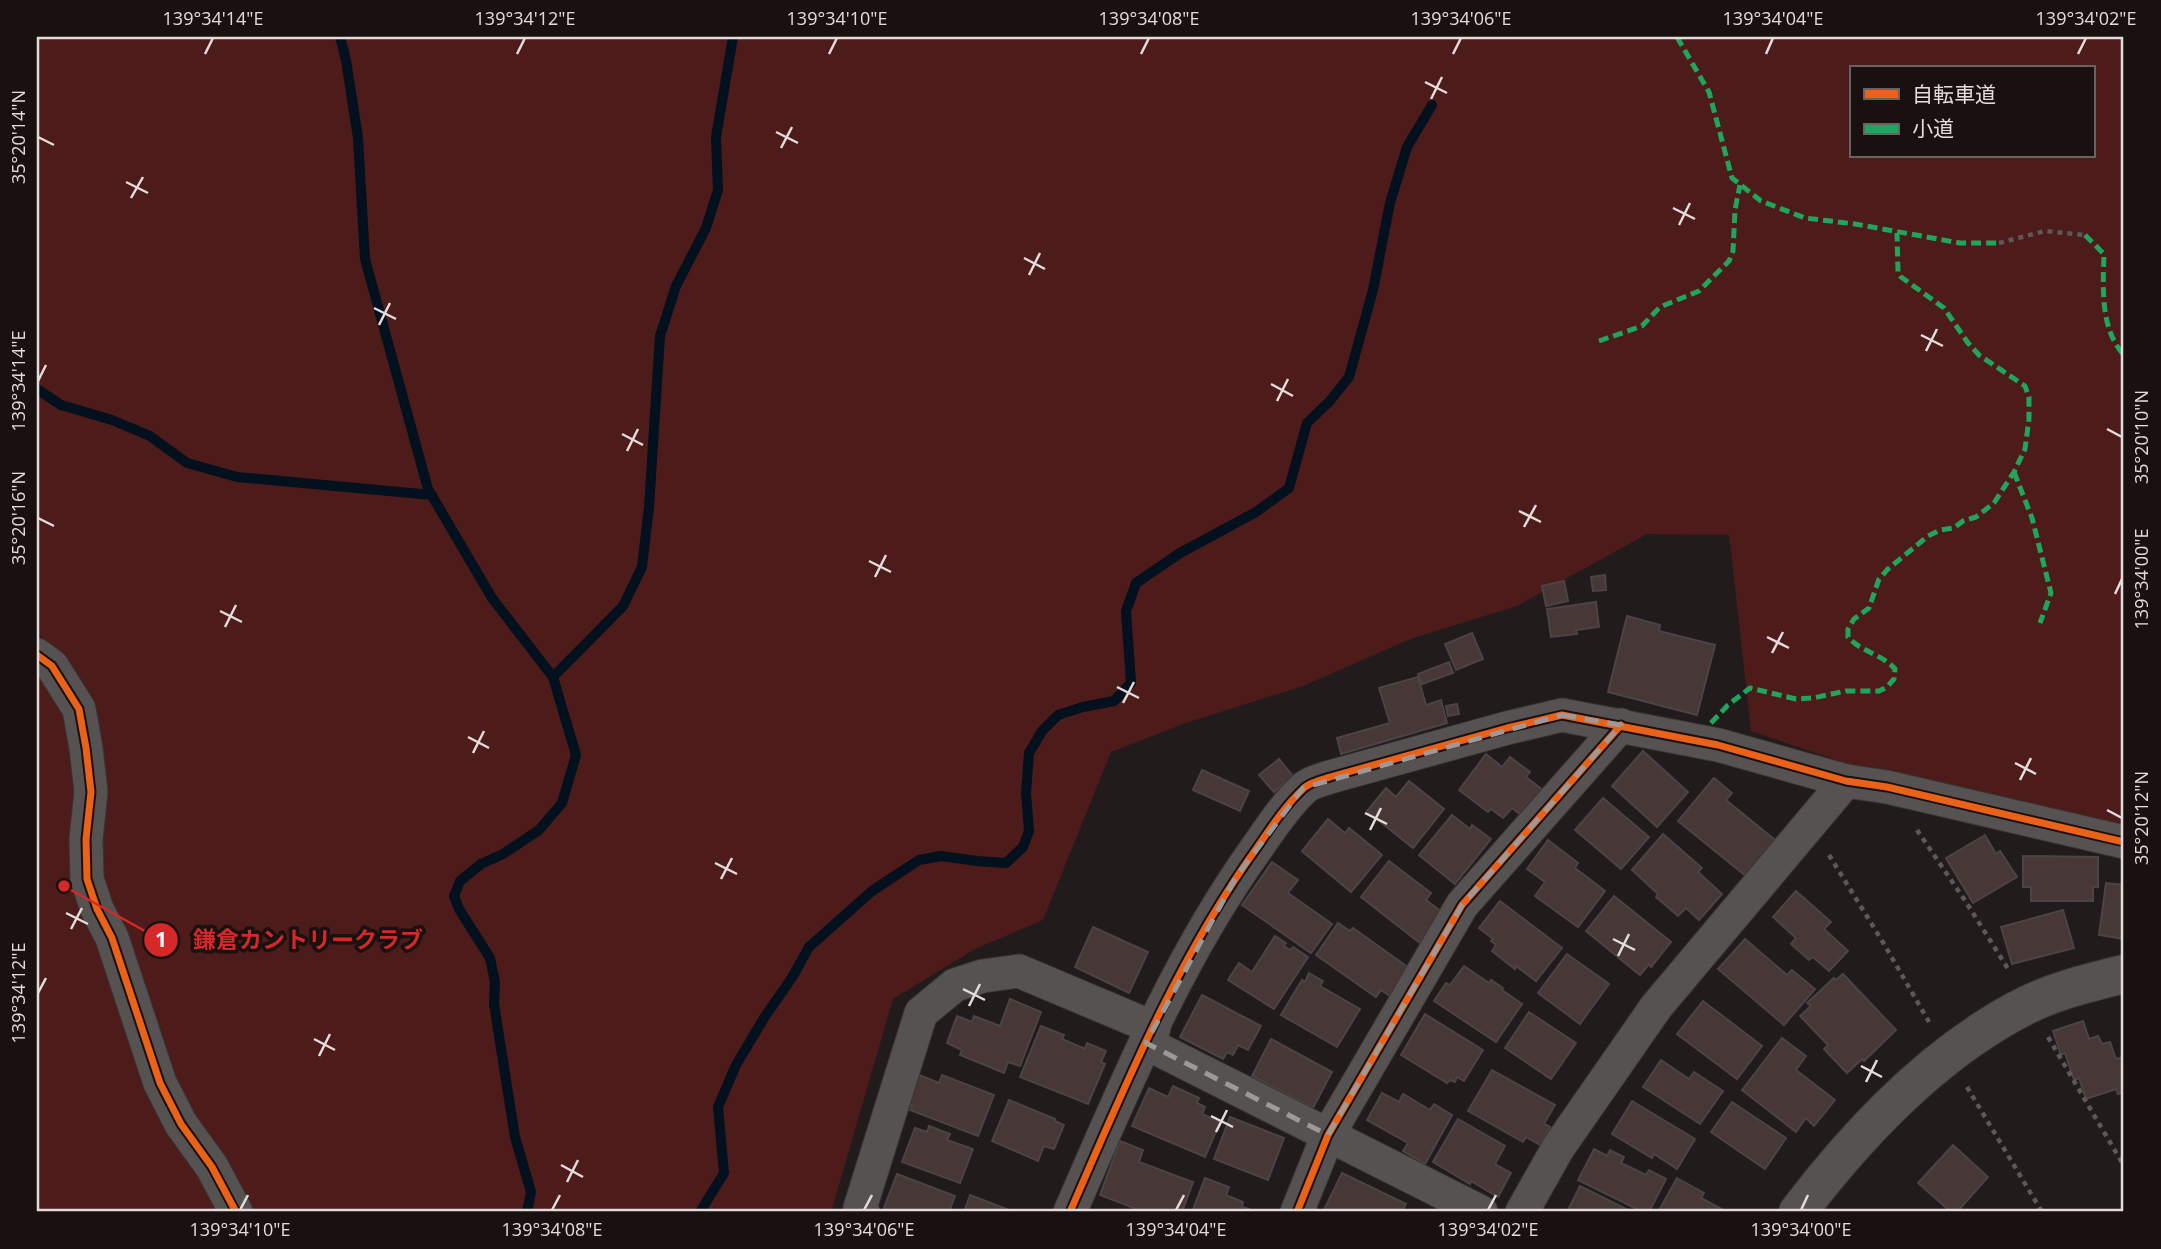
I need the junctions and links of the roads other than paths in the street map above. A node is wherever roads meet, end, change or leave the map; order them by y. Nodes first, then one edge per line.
1 (37, 655) edge
2 (1621, 725) junction
3 (1846, 781) junction
4 (2124, 842) edge
5 (2124, 974) edge
6 (1150, 1035) junction
7 (1328, 1135) junction
8 (236, 1212) edge
9 (863, 1212) edge
10 (1070, 1212) edge
11 (1297, 1212) edge
12 (1481, 1212) edge
13 (1522, 1212) edge
14 (1798, 1212) edge

1 - 8 street
2 - 3 street
2 - 6 street
2 - 7 street
3 - 4 street
3 - 13 street
5 - 14 street
6 - 7 street
6 - 9 street
6 - 10 street
7 - 11 street
7 - 12 street

